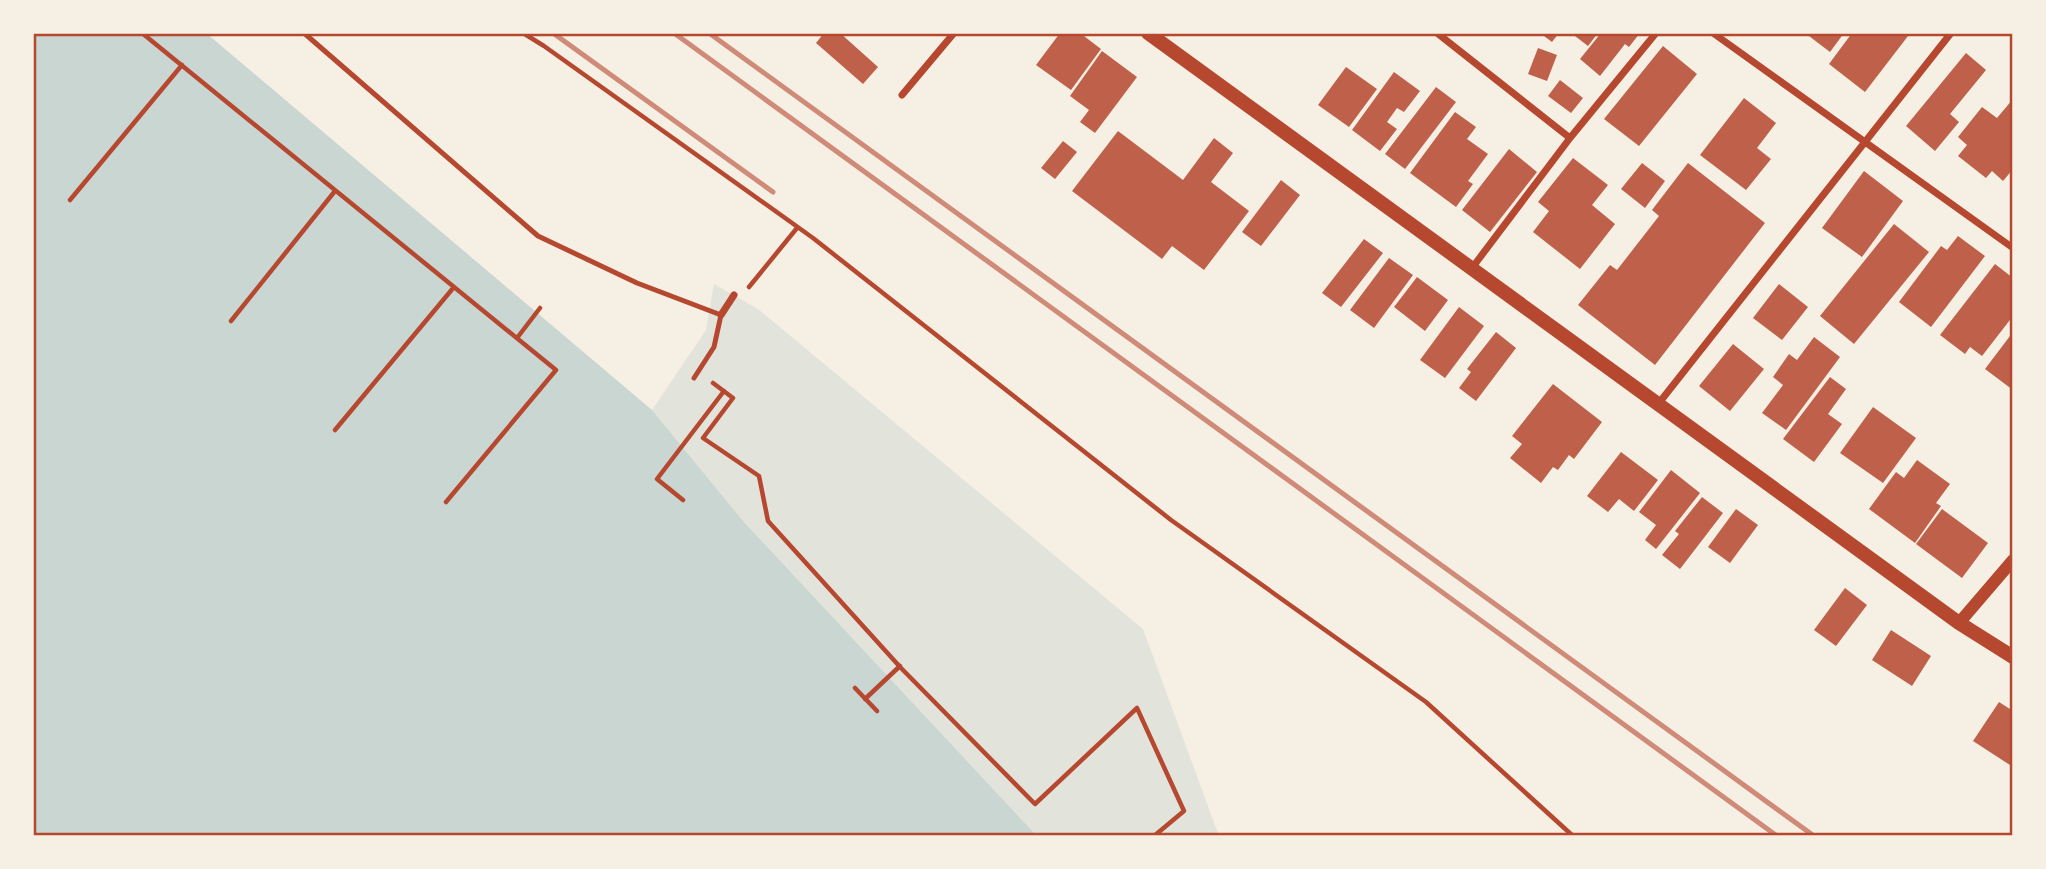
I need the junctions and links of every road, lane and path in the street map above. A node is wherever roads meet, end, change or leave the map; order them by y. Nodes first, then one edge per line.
1 (142, 33) edge
2 (304, 33) edge
3 (523, 33) edge
4 (954, 33) edge
5 (1148, 33) edge
6 (1437, 33) edge
7 (1656, 33) edge
8 (1713, 33) edge
9 (1951, 33) edge
10 (182, 65) junction
11 (902, 95) dead end
12 (1570, 138) junction
13 (1863, 143) junction
14 (335, 191) junction
15 (70, 200) dead end
16 (797, 228) junction
17 (2013, 248) edge
18 (1472, 268) junction
19 (454, 287) junction
20 (745, 292) dead end
21 (734, 295) dead end
22 (540, 307) dead end
23 (721, 315) junction
24 (231, 321) dead end
25 (517, 338) junction
26 (696, 375) joint
27 (724, 391) junction
28 (1658, 403) junction
29 (335, 430) dead end
30 (683, 500) dead end
31 (446, 502) dead end
32 (2013, 560) edge
33 (1959, 623) junction
34 (2013, 657) edge
35 (900, 666) junction
36 (855, 688) dead end
37 (865, 699) junction
38 (877, 711) dead end
39 (1154, 836) edge
40 (1573, 836) edge

1 - 10 path
2 - 23 lane
3 - 16 path
4 - 11 street
5 - 18 main road
6 - 12 street
7 - 12 street
8 - 13 street
9 - 13 street
10 - 14 path
10 - 15 path
12 - 18 street
13 - 17 street
13 - 28 street
14 - 19 path
14 - 24 path
16 - 20 path
16 - 40 path
18 - 28 main road
19 - 25 path
19 - 29 path
21 - 23 street
22 - 25 path
23 - 26 lane
25 - 31 path
26 - 27 path
27 - 30 path
27 - 35 path
28 - 33 main road
32 - 33 street
33 - 34 main road
35 - 37 path
35 - 39 path
36 - 37 path
37 - 38 path

